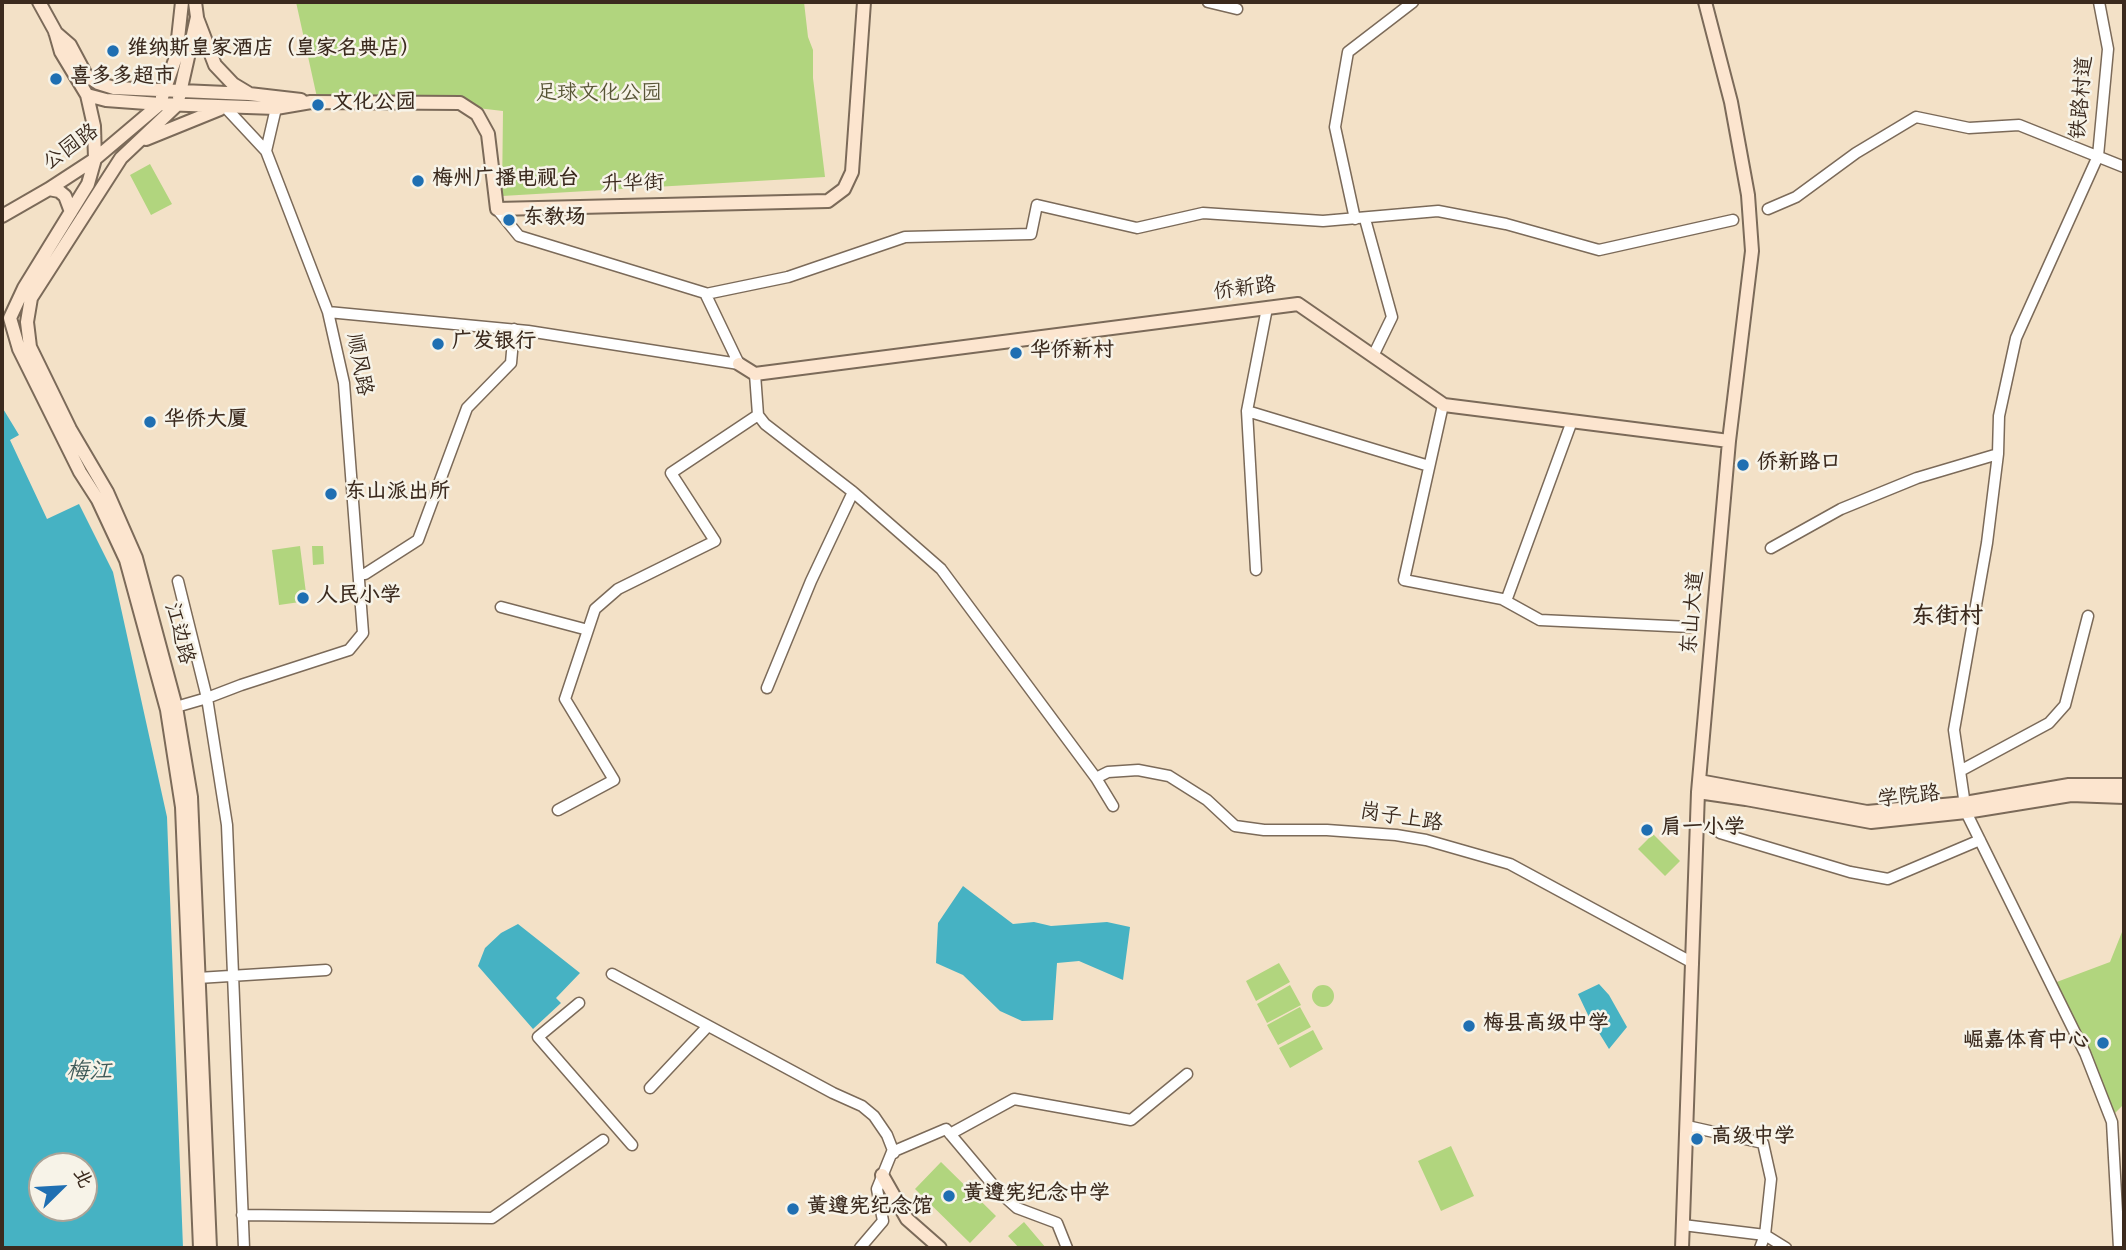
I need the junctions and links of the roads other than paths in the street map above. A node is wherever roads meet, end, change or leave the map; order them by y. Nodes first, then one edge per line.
1 (39, 2) edge
2 (182, 2) edge
3 (195, 2) edge
4 (864, 2) edge
5 (1208, 2) edge
6 (1413, 2) edge
7 (1705, 2) edge
8 (2099, 2) edge
9 (1237, 9) dead end
10 (197, 18) junction
11 (55, 31) junction
12 (164, 90) junction
13 (181, 91) junction
14 (248, 94) junction
15 (88, 95) junction
16 (311, 102) junction
17 (160, 104) junction
18 (177, 105) junction
19 (225, 107) junction
20 (276, 108) junction
21 (139, 142) junction
22 (266, 151) junction
23 (2098, 156) junction
24 (95, 159) junction
25 (2124, 167) edge
26 (49, 189) junction
27 (497, 209) junction
28 (1769, 209) dead end
29 (71, 212) junction
30 (2, 216) edge
31 (1360, 219) junction
32 (1733, 220) dead end
33 (706, 294) junction
34 (1267, 308) junction
35 (328, 312) junction
36 (6, 318) edge
37 (27, 322) junction
38 (514, 329) junction
39 (1373, 356) junction
40 (739, 364) junction
41 (755, 374) junction
42 (1443, 405) junction
43 (1247, 411) junction
44 (758, 415) junction
45 (1572, 421) junction
46 (1729, 441) junction
47 (1998, 454) junction
48 (1429, 466) junction
49 (853, 492) junction
50 (1771, 548) dead end
51 (1256, 570) dead end
52 (365, 574) dead end
53 (178, 581) dead end
54 (1506, 601) junction
55 (501, 607) dead end
56 (2088, 616) dead end
57 (1690, 627) dead end
58 (588, 630) junction
59 (767, 688) dead end
60 (207, 698) junction
61 (176, 707) junction
62 (1960, 771) junction
63 (1096, 778) junction
64 (2124, 785) edge
65 (1699, 787) junction
66 (2124, 797) edge
67 (1113, 806) dead end
68 (1966, 807) junction
69 (558, 810) dead end
70 (1720, 833) dead end
71 (1980, 840) junction
72 (1693, 963) junction
73 (326, 971) dead end
74 (612, 974) dead end
75 (198, 978) junction
76 (579, 1003) dead end
77 (708, 1026) junction
78 (1187, 1074) dead end
79 (650, 1088) dead end
80 (1687, 1126) junction
81 (950, 1134) junction
82 (603, 1140) dead end
83 (632, 1145) dead end
84 (894, 1153) dead end
85 (883, 1175) junction
86 (242, 1215) junction
87 (1683, 1229) junction
88 (1762, 1242) edge
89 (200, 1248) edge
90 (210, 1248) edge
91 (244, 1248) edge
92 (860, 1248) edge
93 (940, 1248) edge
94 (1067, 1248) edge
95 (1682, 1248) edge
96 (1786, 1248) edge
97 (2119, 1248) edge

1 - 11 main road
2 - 12 main road
3 - 10 main road
4 - 27 main road, 升华街
5 - 9 street
6 - 31 street
7 - 46 main road, 东山大道
8 - 23 street, 铁路村道
10 - 13 main road
10 - 14 main road
11 - 12 main road
11 - 15 main road
12 - 13 main road
12 - 17 main road
13 - 14 main road
13 - 18 main road
14 - 16 main road
15 - 17 main road
15 - 24 main road
16 - 20 main road
16 - 27 main road
17 - 18 main road
17 - 24 main road, 公园路
18 - 19 main road
18 - 21 main road, 江边路
19 - 20 main road
19 - 21 main road
19 - 22 street, 顺风路
20 - 22 street
21 - 37 main road, 江边路
22 - 35 street, 顺风路
23 - 25 street
23 - 28 street
23 - 47 street, 铁路村道
24 - 26 main road, 公园路
24 - 29 main road
26 - 29 main road
26 - 30 main road, 公园路
27 - 33 street
29 - 36 main road
31 - 32 street
31 - 33 street
31 - 39 street
33 - 40 street
34 - 39 main road, 侨新路
34 - 41 main road, 侨新路
34 - 43 street
35 - 38 street
35 - 60 street, 顺风路
36 - 37 street
36 - 89 main road, 江边路
37 - 61 main road, 江边路
38 - 40 street
38 - 52 street
39 - 42 main road, 侨新路
40 - 41 main road
41 - 44 street
42 - 45 main road, 侨新路
42 - 48 street
43 - 48 street
43 - 51 street
44 - 49 street
44 - 58 street
45 - 46 main road, 侨新路
45 - 54 street
46 - 65 main road, 东山大道
47 - 50 street
47 - 62 street, 铁路村道
48 - 54 street
49 - 59 street
49 - 63 street
53 - 60 street
54 - 57 street
55 - 58 street
56 - 62 street
58 - 69 street
60 - 61 street, 顺风路
60 - 86 street
61 - 75 main road, 江边路
62 - 68 street, 铁路村道
63 - 67 street
63 - 72 street, 岗子上路
64 - 68 main road, 学院路
65 - 68 main road, 学院路
65 - 72 main road, 东山大道
66 - 68 main road, 学院路
68 - 71 street, 铁路村道
70 - 71 street
71 - 97 street, 铁路村道
72 - 80 main road, 东山大道
73 - 75 street
74 - 77 street
75 - 90 main road, 江边路
76 - 83 street
77 - 79 street
77 - 84 street
78 - 81 street
80 - 87 main road, 东山大道
80 - 88 street
81 - 85 street
81 - 94 street
82 - 86 street
85 - 92 street
85 - 93 main road
86 - 91 street
87 - 88 street
87 - 95 main road, 东山大道
88 - 96 street

